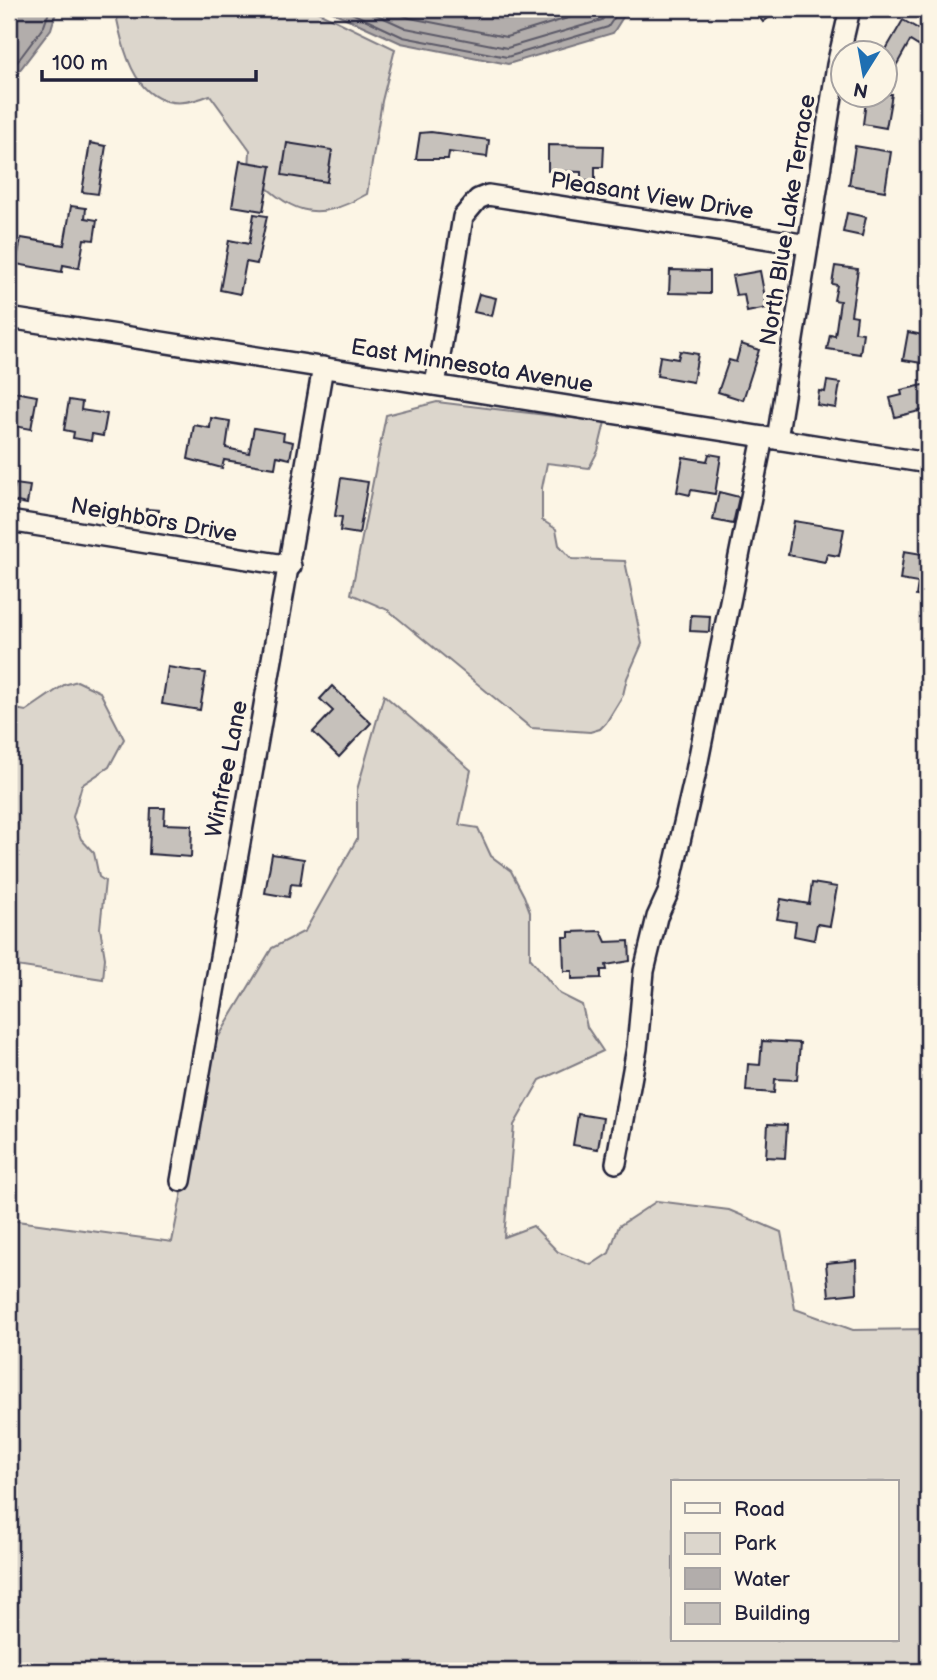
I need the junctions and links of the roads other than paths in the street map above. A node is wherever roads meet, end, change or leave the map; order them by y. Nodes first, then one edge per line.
1 (850, 9) edge
2 (808, 245) junction
3 (9, 318) edge
4 (323, 368) junction
5 (435, 385) junction
6 (770, 438) junction
7 (928, 463) edge
8 (9, 521) edge
9 (291, 566) junction
10 (616, 1163) dead end
11 (181, 1181) dead end

1 - 2 street, North Blue Lake Terrace
2 - 5 street, Pleasant View Drive
2 - 6 street, North Blue Lake Terrace
3 - 4 street, East Minnesota Avenue
4 - 5 street, East Minnesota Avenue
4 - 9 street, Winfree Lane
5 - 6 street, East Minnesota Avenue
6 - 7 street, East Minnesota Avenue
6 - 10 street, North Blue Lake Terrace
8 - 9 street, Neighbors Drive
9 - 11 street, Winfree Lane

